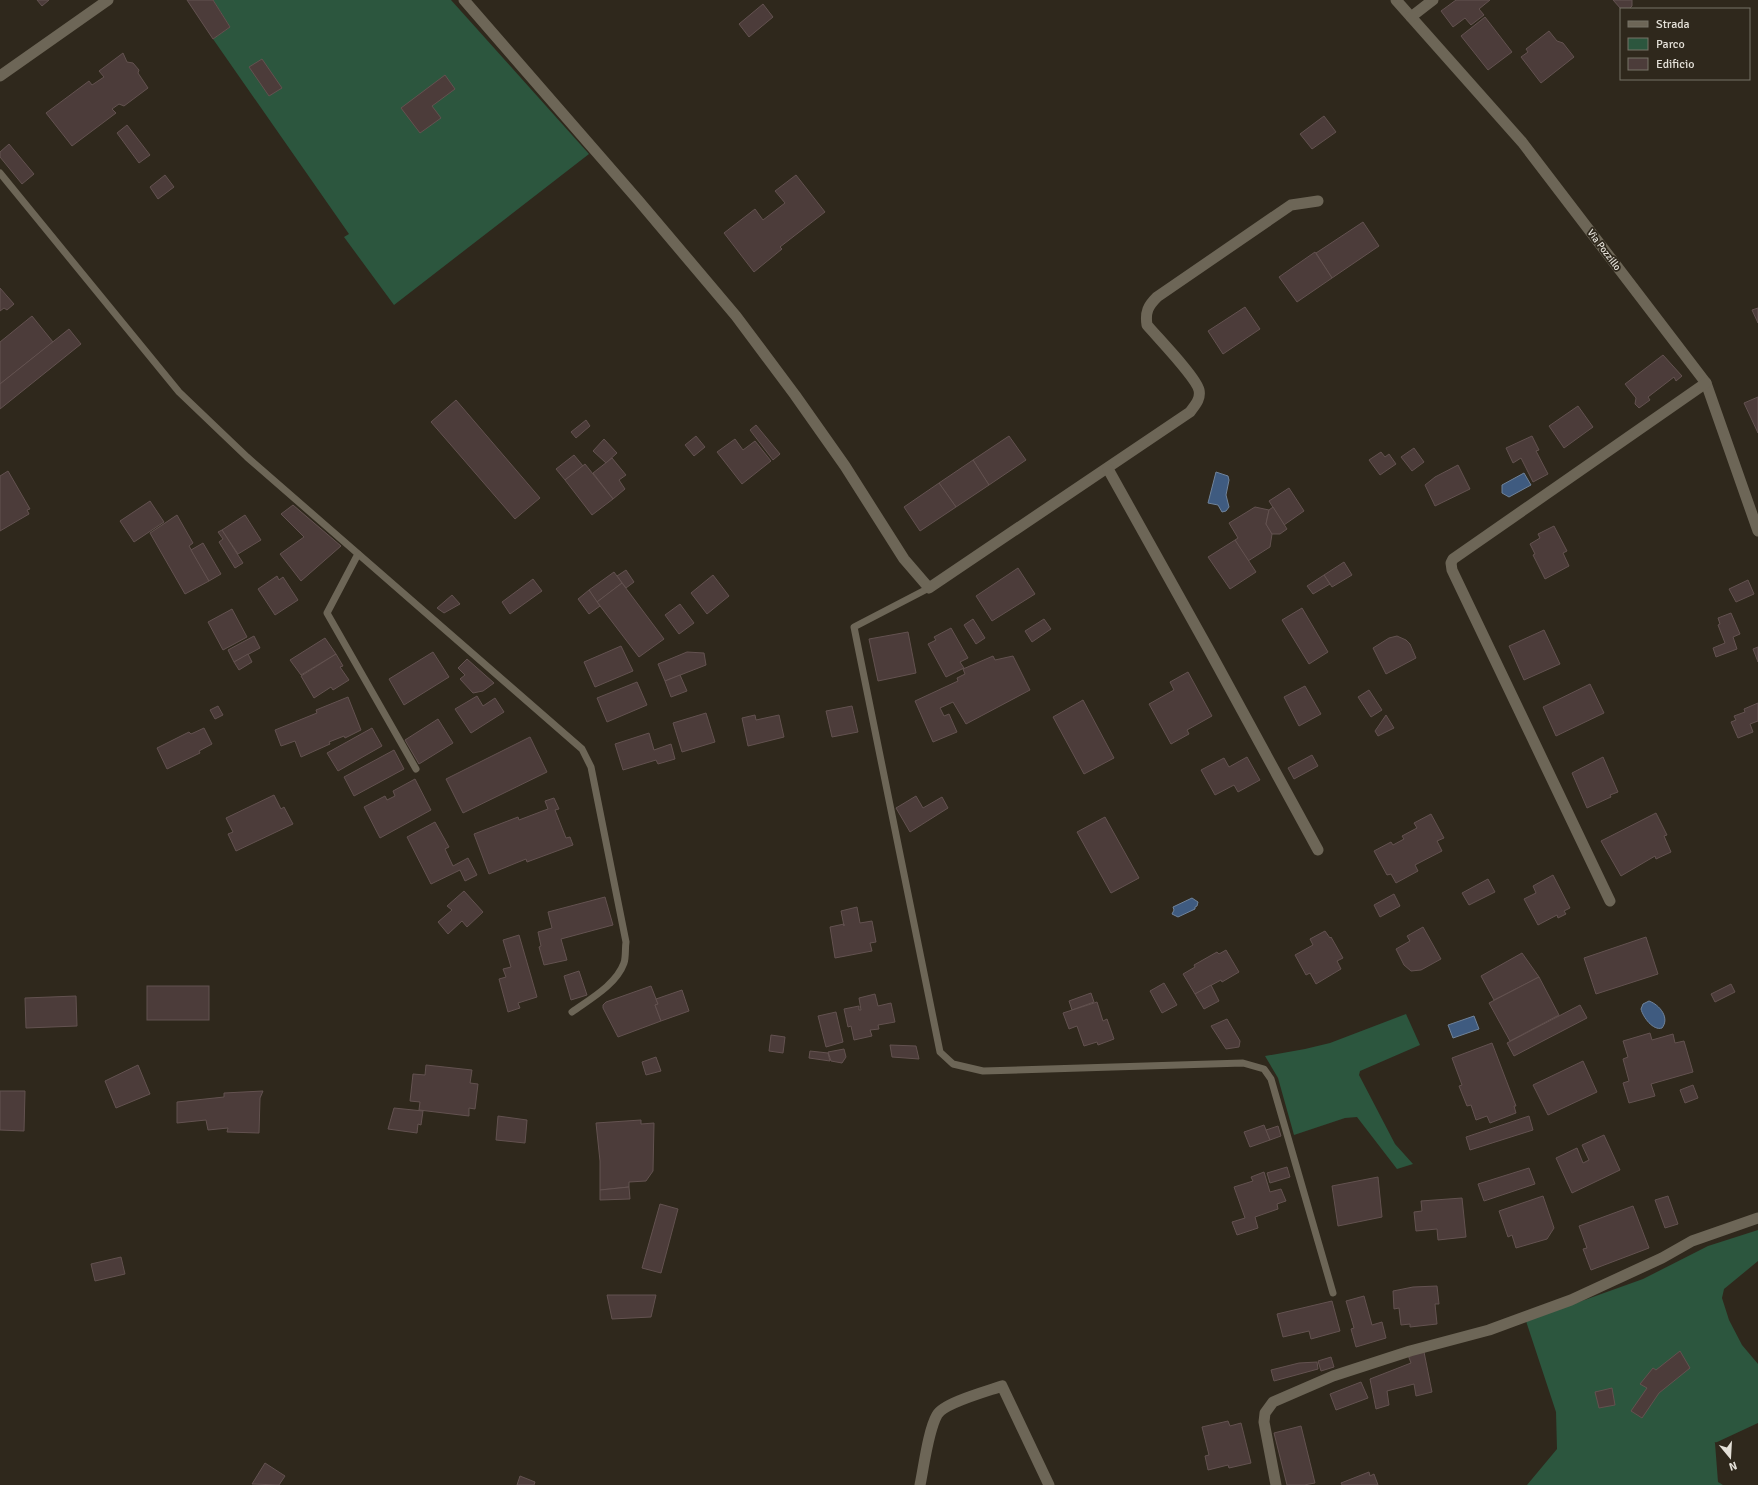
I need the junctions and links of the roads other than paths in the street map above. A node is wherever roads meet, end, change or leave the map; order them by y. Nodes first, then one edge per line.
1 (108, 0) edge
2 (464, 0) edge
3 (1396, 0) edge
4 (1433, 0) edge
5 (1411, 18) junction
6 (0, 76) edge
7 (0, 173) edge
8 (1318, 202) dead end
9 (1706, 383) junction
10 (1108, 469) junction
11 (1758, 531) edge
12 (358, 554) junction
13 (929, 588) junction
14 (416, 769) dead end
15 (1318, 850) dead end
16 (1610, 901) dead end
17 (572, 1012) dead end
18 (1758, 1218) edge
19 (1333, 1292) dead end
20 (920, 1485) edge
21 (1048, 1485) edge
22 (1276, 1485) edge

1 - 6 street
2 - 13 street
3 - 5 street, Via Pozzillo
4 - 5 street
5 - 9 street, Via Pozzillo
7 - 12 lane
8 - 10 street
9 - 11 street, Via Pozzillo
9 - 16 street
10 - 13 street
10 - 15 street
12 - 14 lane
12 - 17 lane
13 - 19 lane
18 - 22 street
20 - 21 street

